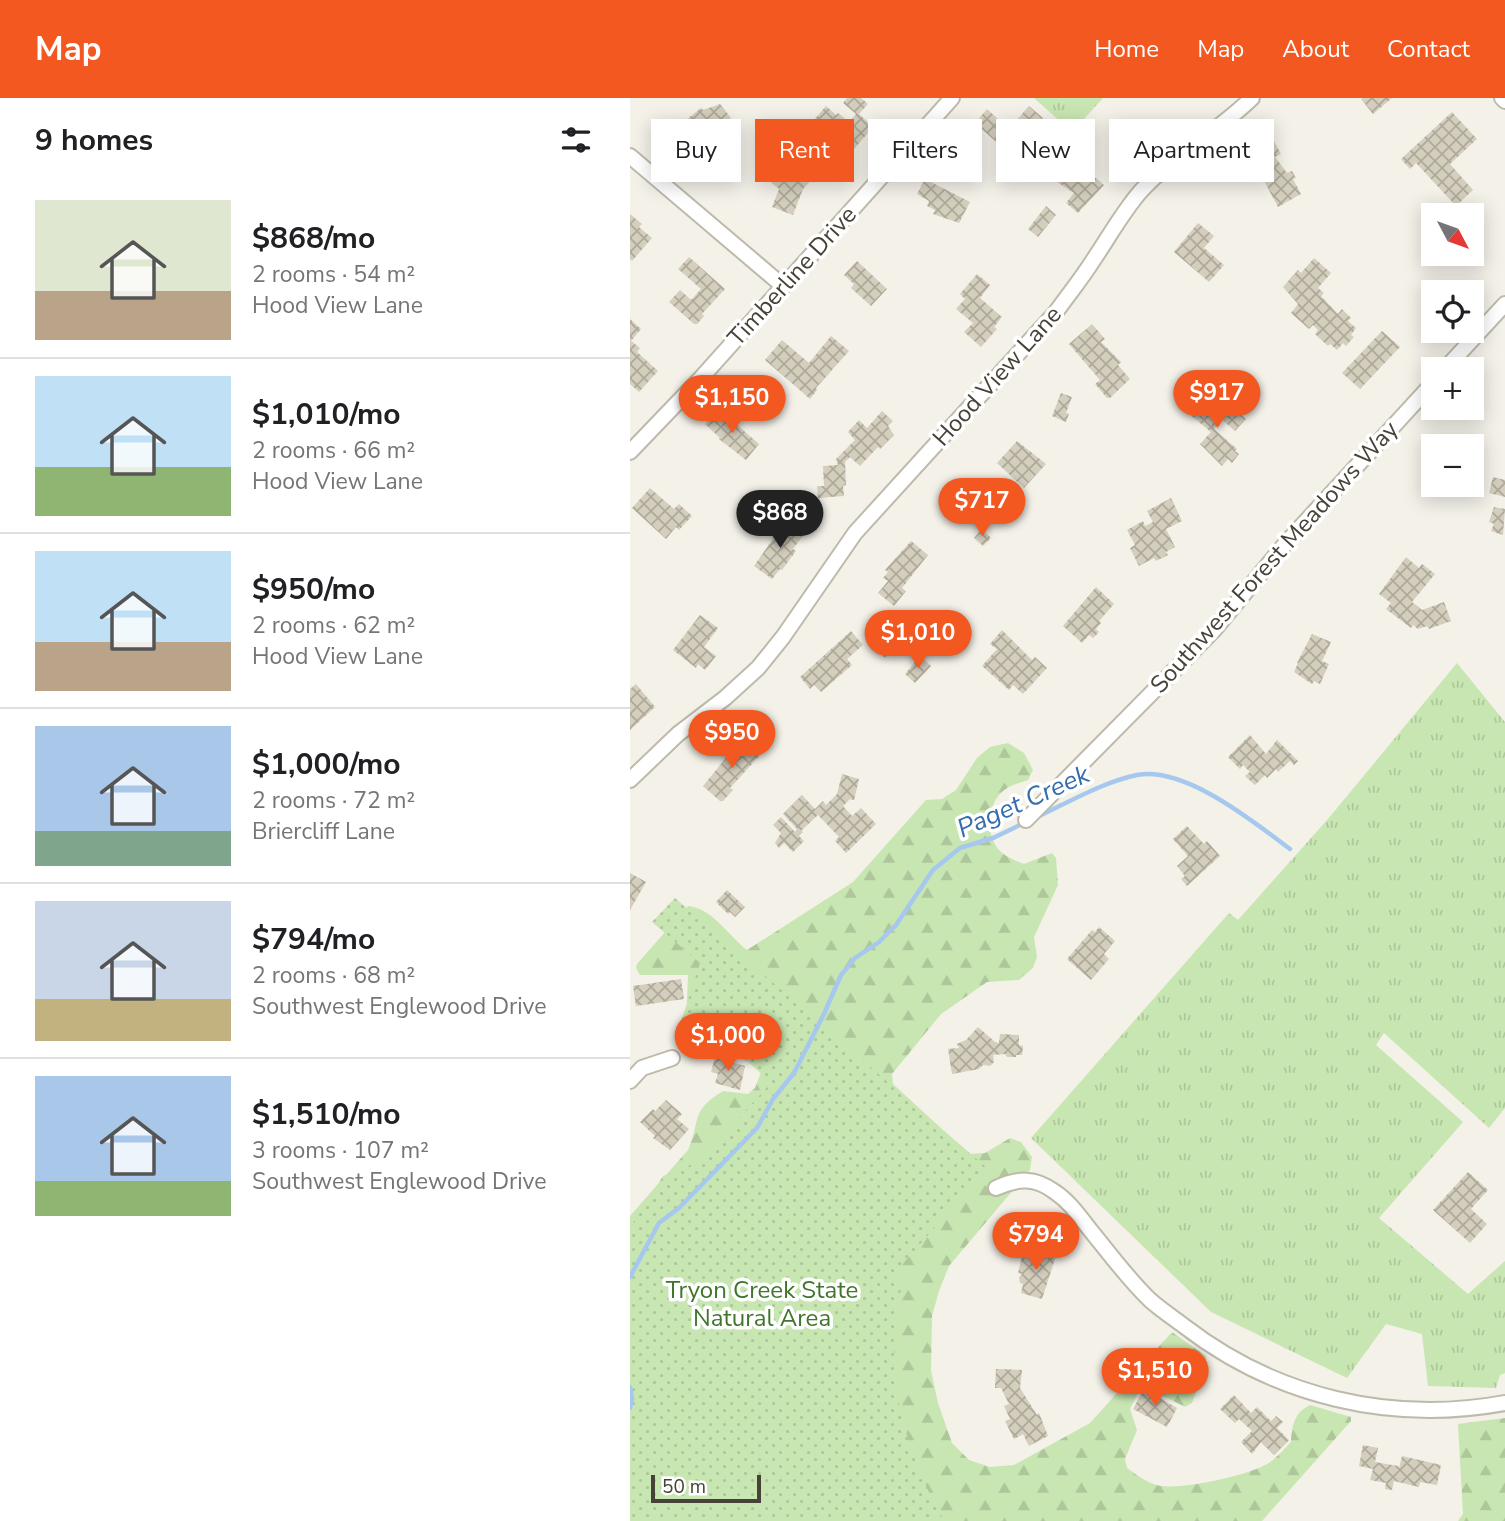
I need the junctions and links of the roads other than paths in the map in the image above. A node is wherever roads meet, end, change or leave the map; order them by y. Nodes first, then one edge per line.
1 (952, 98) edge
2 (1252, 98) edge
3 (630, 156) edge
4 (783, 286) junction
5 (1505, 304) edge
6 (1456, 357) edge
7 (1421, 396) edge
8 (630, 452) edge
9 (630, 780) edge
10 (1026, 820) dead end
11 (673, 1058) dead end
12 (630, 1081) edge
13 (996, 1188) dead end
14 (1505, 1403) edge

1 - 4 street, Timberline Drive
2 - 9 street, Hood View Lane
3 - 4 street
4 - 8 street, Timberline Drive
5 - 6 street
7 - 10 street, Southwest Forest Meadows Way
11 - 12 street
13 - 14 street

